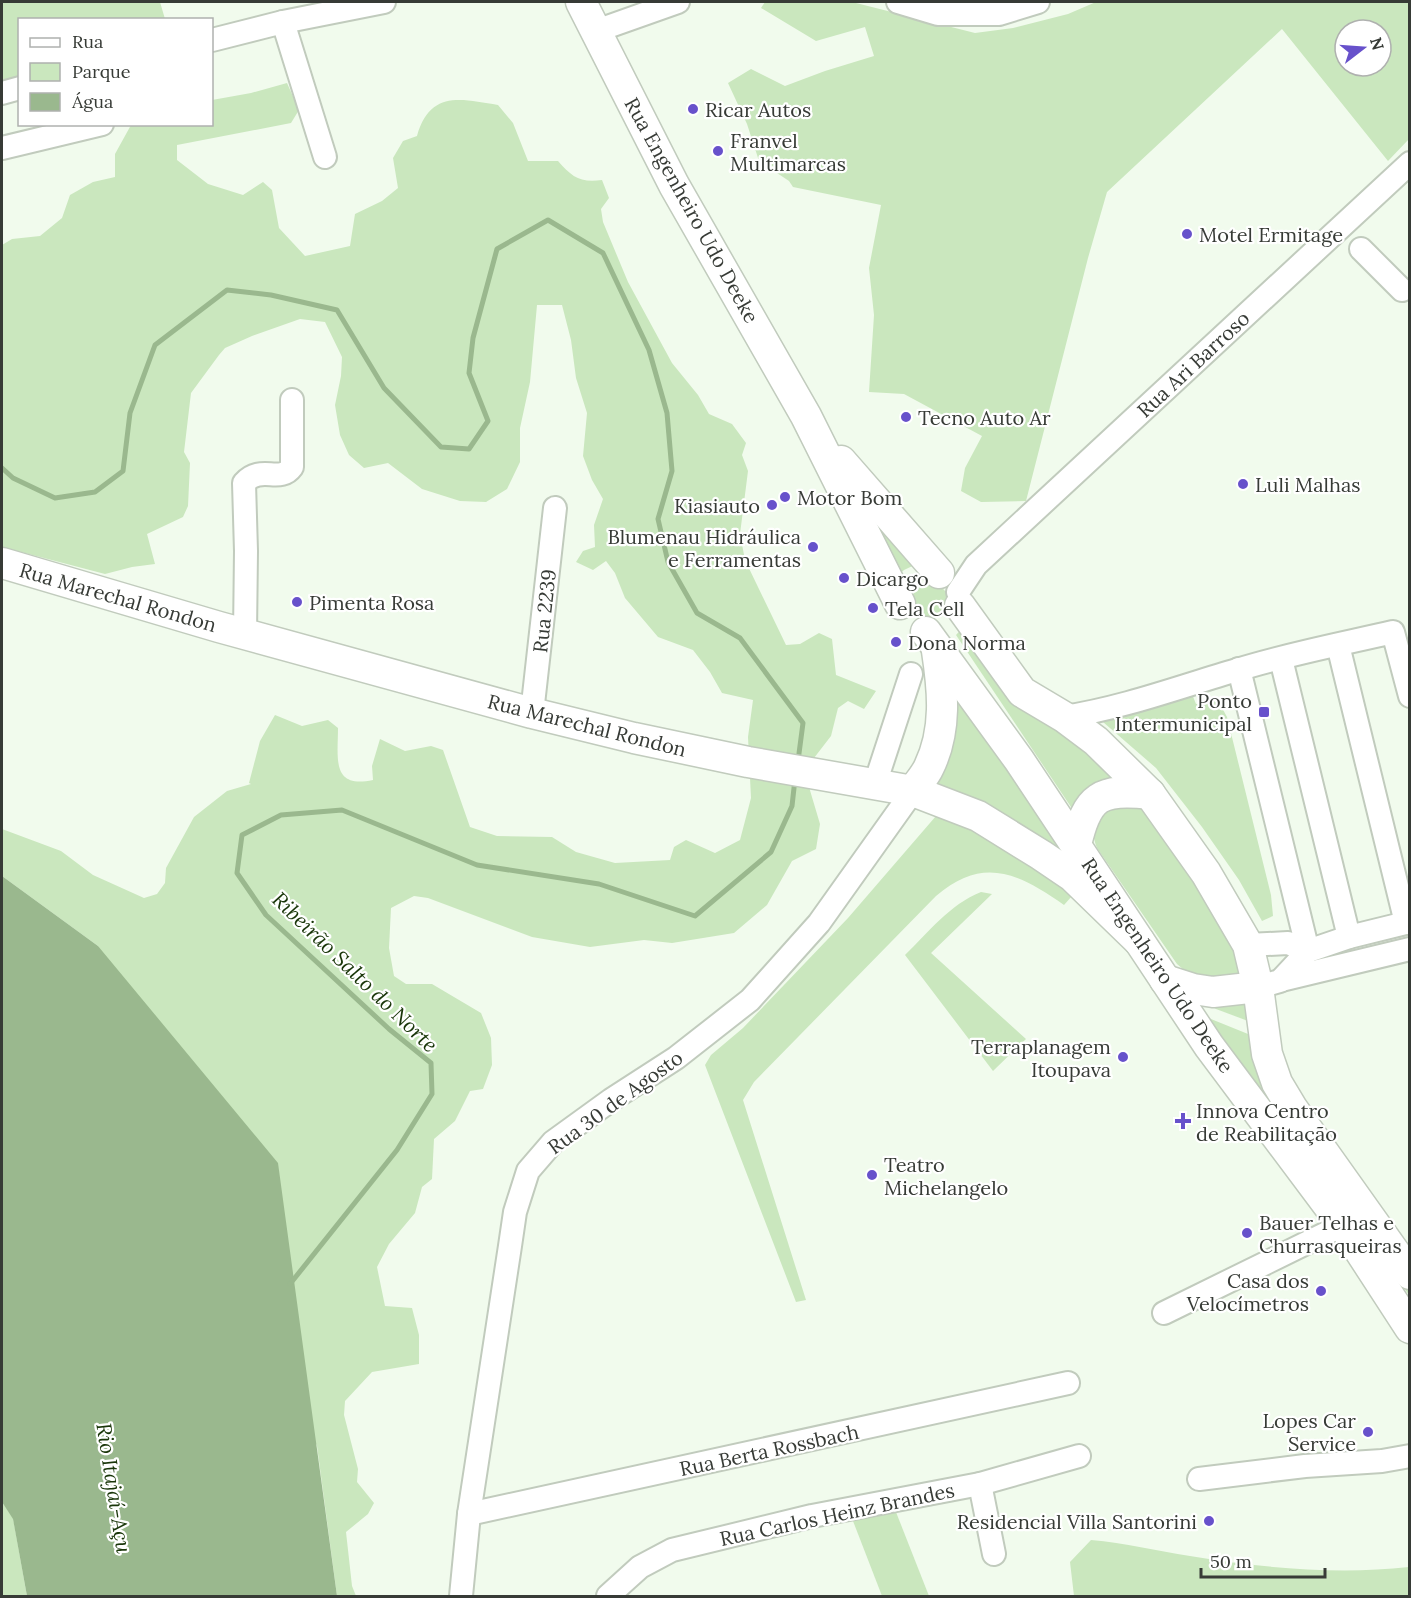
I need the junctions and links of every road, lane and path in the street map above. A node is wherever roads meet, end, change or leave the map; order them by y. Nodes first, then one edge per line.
1 (384, 2) edge
2 (581, 2) edge
3 (678, 2) edge
4 (898, 2) edge
5 (1038, 2) edge
6 (283, 22) junction
7 (596, 31) junction
8 (213, 40) edge
9 (18, 89) edge
10 (2, 93) edge
11 (94, 126) edge
12 (2, 148) edge
13 (326, 157) dead end
14 (1410, 163) edge
15 (1361, 249) dead end
16 (1402, 290) dead end
17 (292, 400) dead end
18 (806, 416) junction
19 (555, 508) dead end
20 (2, 563) edge
21 (951, 587) junction
22 (900, 604) junction
23 (245, 634) junction
24 (931, 640) junction
25 (1338, 645) junction
26 (1281, 659) junction
27 (1239, 669) junction
28 (911, 674) dead end
29 (1410, 696) edge
30 (532, 713) junction
31 (1064, 717) junction
32 (875, 784) junction
33 (913, 790) junction
34 (1150, 794) junction
35 (1076, 845) junction
36 (1408, 923) edge
37 (1349, 937) junction
38 (1139, 942) junction
39 (1248, 945) junction
40 (1410, 949) edge
41 (1308, 951) junction
42 (1165, 980) junction
43 (1269, 984) junction
44 (1343, 1225) junction
45 (1410, 1274) edge
46 (1164, 1313) dead end
47 (1410, 1328) edge
48 (1068, 1383) dead end
49 (1079, 1456) dead end
50 (1410, 1456) edge
51 (1199, 1479) dead end
52 (980, 1484) junction
53 (469, 1514) junction
54 (994, 1554) dead end
55 (461, 1596) edge
56 (608, 1596) edge

1 - 6 street
2 - 7 main road, Rua Engenheiro Udo Deeke
3 - 7 street
4 - 5 street
6 - 8 street
6 - 13 street
7 - 18 main road, Rua Engenheiro Udo Deeke
9 - 10 street
11 - 12 street
14 - 21 street, Rua Ari Barroso
15 - 16 street
17 - 23 street
18 - 21 main road, Rua Engenheiro Udo Deeke
18 - 22 main road, Rua Engenheiro Udo Deeke
19 - 30 street, Rua 2239
20 - 23 main road, Rua Marechal Rondon
21 - 22 main road
21 - 24 main road
21 - 31 main road, Rua Engenheiro Udo Deeke
22 - 24 main road
23 - 30 main road, Rua Marechal Rondon
24 - 33 main road
24 - 35 main road, Rua Engenheiro Udo Deeke
25 - 26 street
25 - 29 street
25 - 36 street
26 - 27 street
26 - 37 street
27 - 31 street
27 - 41 street
28 - 32 street
30 - 32 main road, Rua Marechal Rondon
31 - 34 main road, Rua Engenheiro Udo Deeke
32 - 33 main road, Rua Marechal Rondon
33 - 38 main road, Rua Marechal Rondon
33 - 53 street, Rua 30 de Agosto
34 - 35 main road
34 - 39 main road, Rua Engenheiro Udo Deeke
35 - 38 main road, Rua Engenheiro Udo Deeke
36 - 37 street
37 - 41 street
38 - 42 main road, Rua Engenheiro Udo Deeke
39 - 41 street
39 - 43 main road, Rua Engenheiro Udo Deeke
40 - 43 street
41 - 43 street
42 - 43 main road
42 - 44 main road, Rua Engenheiro Udo Deeke
43 - 45 main road, Rua Engenheiro Udo Deeke
44 - 46 street
44 - 47 main road, Rua Engenheiro Udo Deeke
48 - 53 street, Rua Berta Rossbach
49 - 52 street, Rua Carlos Heinz Brandes
50 - 51 street
52 - 54 street
52 - 56 street, Rua Carlos Heinz Brandes
53 - 55 street, Rua 30 de Agosto

